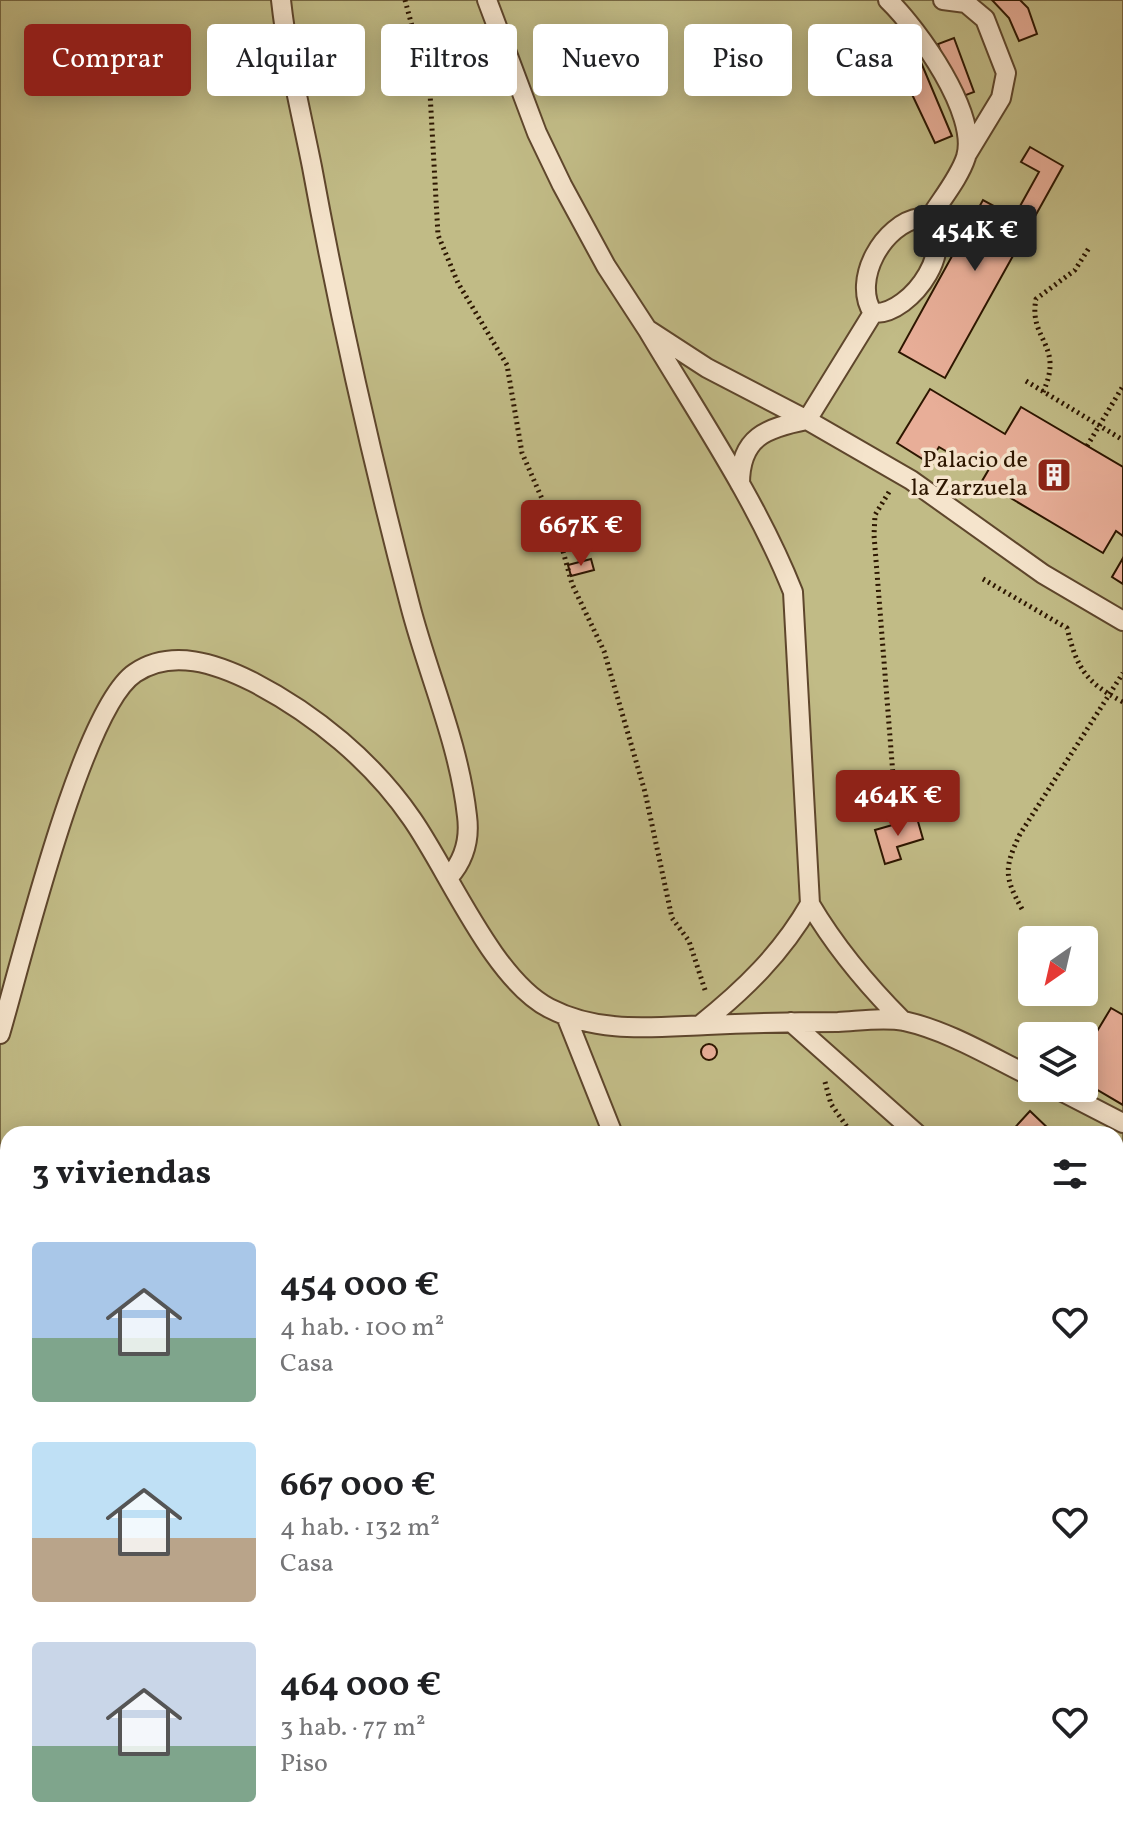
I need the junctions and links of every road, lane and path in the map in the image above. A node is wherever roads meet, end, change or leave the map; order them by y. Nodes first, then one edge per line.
1 (281, 0) edge
2 (405, 0) edge
3 (487, 0) edge
4 (888, 0) edge
5 (943, 0) edge
6 (966, 156) junction
7 (928, 221) junction
8 (1089, 248) dead end
9 (873, 313) junction
10 (647, 329) junction
11 (1026, 381) dead end
12 (1123, 386) edge
13 (1043, 392) junction
14 (807, 420) junction
15 (1099, 425) junction
16 (1123, 440) edge
17 (1087, 446) dead end
18 (900, 474) junction
19 (740, 485) junction
20 (983, 579) dead end
21 (1123, 621) edge
22 (1123, 673) edge
23 (1109, 695) junction
24 (1123, 702) edge
25 (896, 813) dead end
26 (449, 877) junction
27 (810, 904) junction
28 (1022, 909) dead end
29 (719, 1010) junction
30 (566, 1016) junction
31 (903, 1021) junction
32 (791, 1022) junction
33 (700, 1025) junction
34 (0, 1034) edge
35 (834, 1060) junction
36 (1018, 1070) edge
37 (1082, 1102) edge
38 (1123, 1123) edge
39 (610, 1126) edge
40 (846, 1126) edge
41 (908, 1126) edge

1 - 26 lane
2 - 29 path
3 - 10 lane
4 - 6 lane
5 - 6 lane
6 - 7 lane
7 - 9 lane
7 - 9 lane
8 - 13 path
9 - 14 lane
10 - 14 lane
10 - 19 lane
11 - 13 path
12 - 15 path
13 - 15 path
14 - 18 lane
14 - 19 lane
15 - 16 path
15 - 17 path
18 - 21 lane
18 - 25 path
19 - 27 lane
20 - 23 path
22 - 23 path
23 - 24 path
23 - 28 path
26 - 30 lane
26 - 34 lane
27 - 29 lane
27 - 31 lane
29 - 33 lane
30 - 33 lane
30 - 39 lane
31 - 32 lane
31 - 36 lane
32 - 33 lane
32 - 35 lane
35 - 40 path
35 - 41 lane
37 - 38 lane

